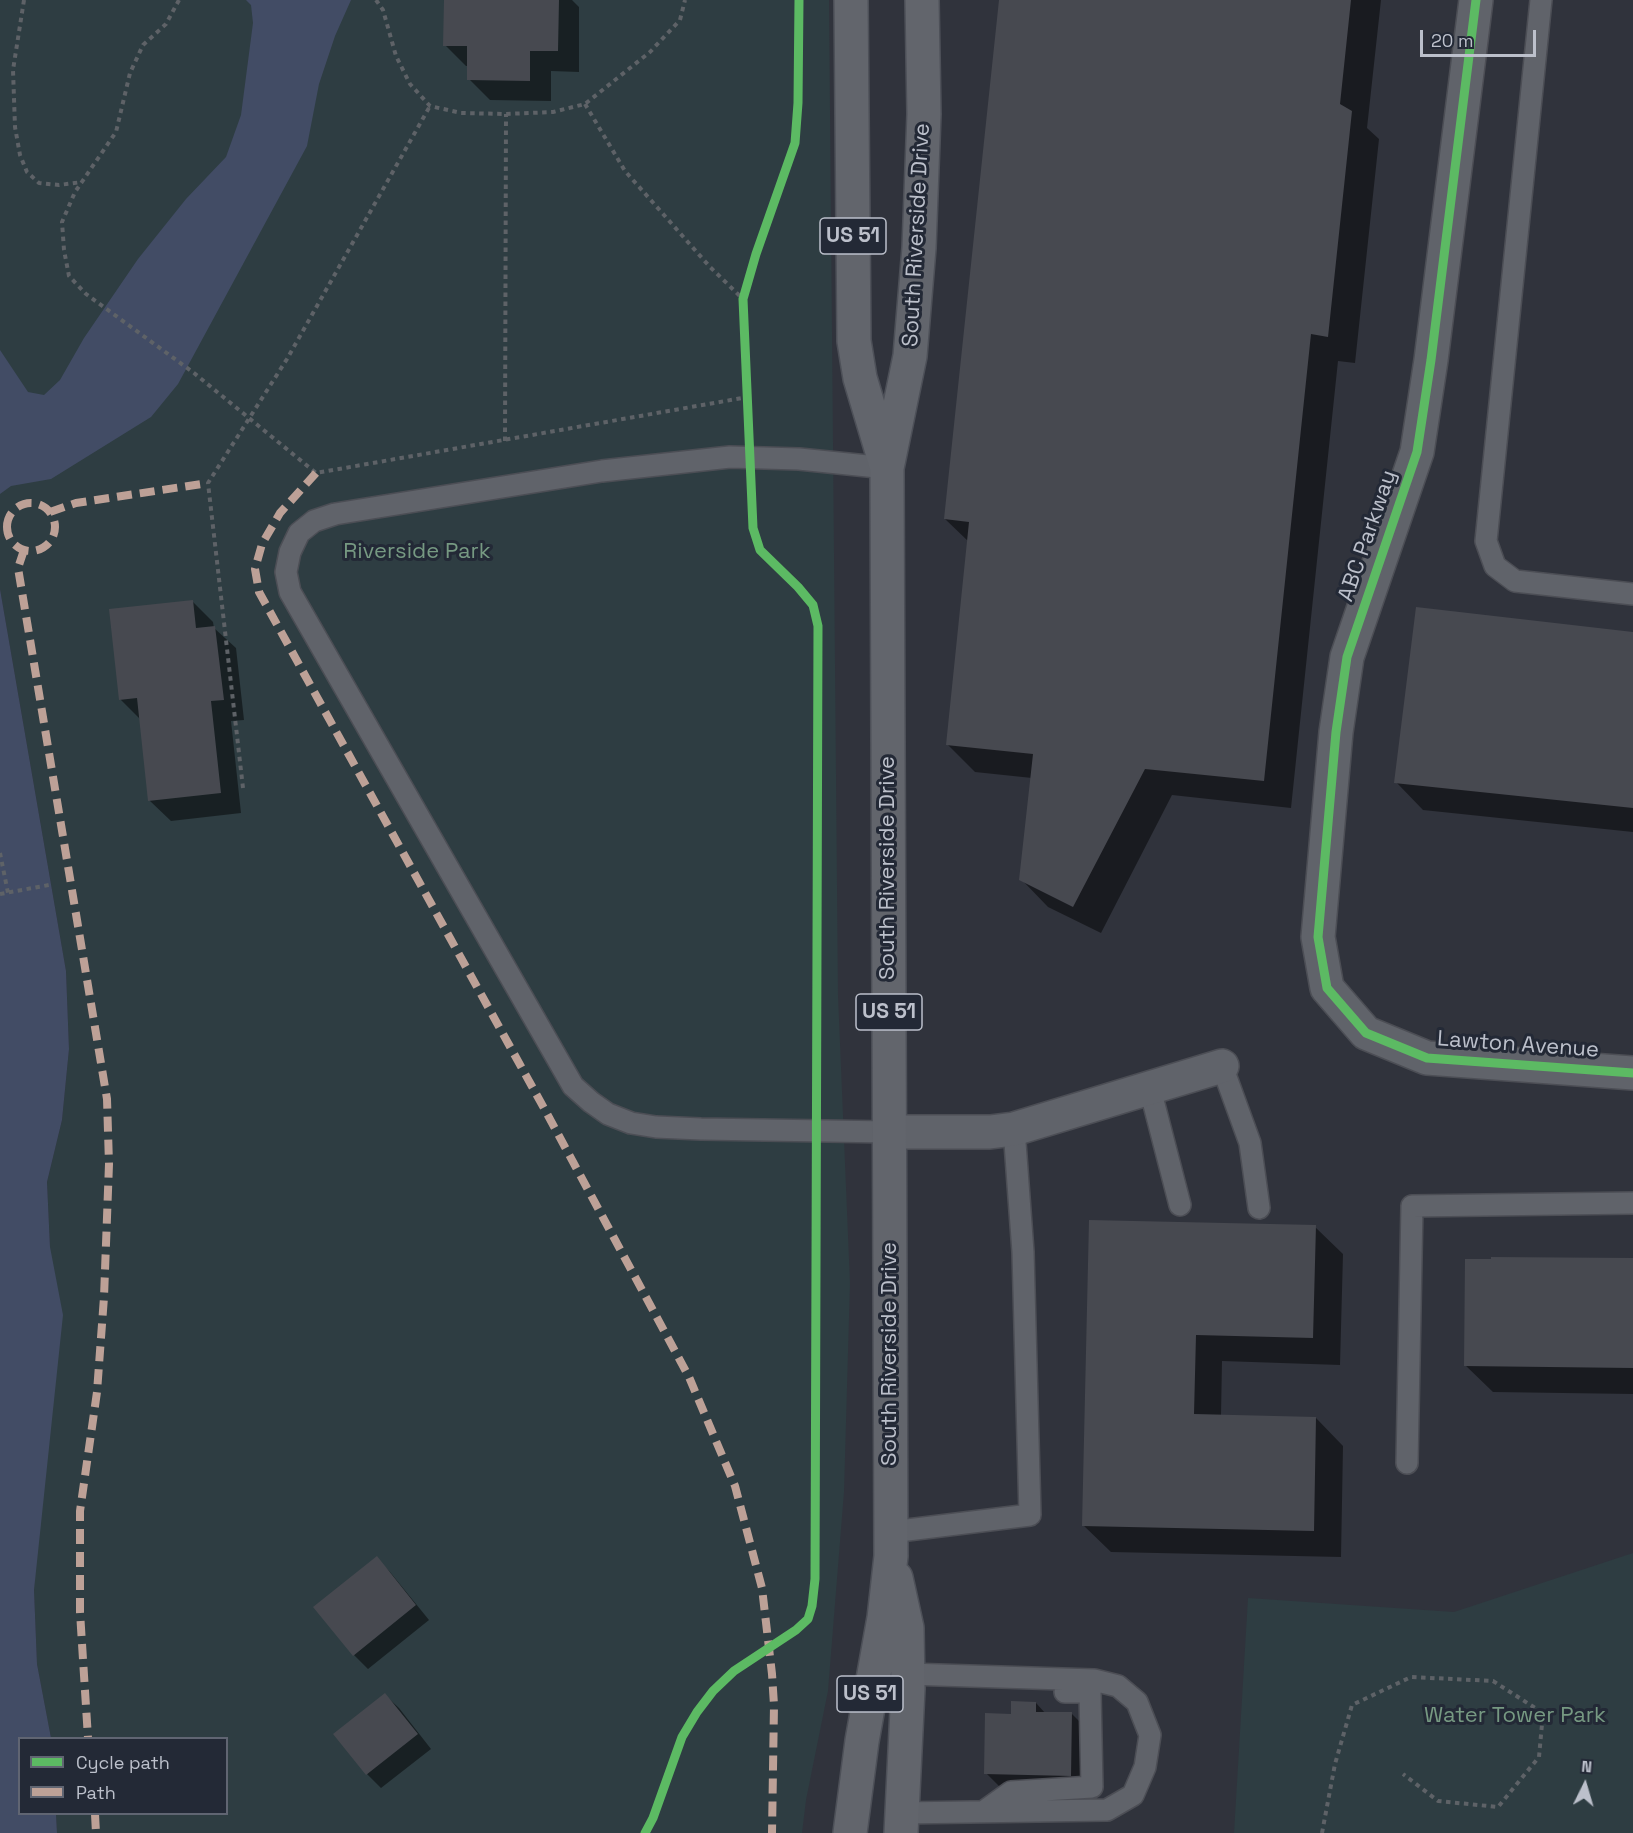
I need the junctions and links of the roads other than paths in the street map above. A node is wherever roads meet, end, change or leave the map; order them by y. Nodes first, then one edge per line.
1 (851, 0) edge
2 (922, 0) edge
3 (1476, 0) edge
4 (1541, 0) edge
5 (887, 468) junction
6 (1633, 594) edge
7 (1401, 1047) joint
8 (1222, 1066) joint
9 (1633, 1073) edge
10 (1150, 1089) junction
11 (1014, 1129) junction
12 (889, 1132) junction
13 (1633, 1203) edge
14 (1180, 1204) dead end
15 (1259, 1208) dead end
16 (1407, 1463) dead end
17 (891, 1544) junction
18 (908, 1674) junction
19 (987, 1677) junction
20 (983, 1812) junction
21 (901, 1823) edge
22 (850, 1833) edge

1 - 5 main road, South Riverside Drive / US 51
2 - 5 main road, South Riverside Drive / US 51
3 - 7 street, ABC Parkway
4 - 6 lane
5 - 12 main road, South Riverside Drive / US 51
5 - 12 lane
7 - 9 street, Lawton Avenue
8 - 10 street
8 - 15 lane
10 - 11 street
10 - 14 lane
11 - 12 street
11 - 17 lane
12 - 17 main road, South Riverside Drive / US 51
13 - 16 lane
17 - 18 main road, South Riverside Drive / US 51
17 - 22 main road, South Riverside Drive / US 51
18 - 19 lane
18 - 21 main road, South Riverside Drive / US 51
19 - 20 lane
19 - 20 lane
20 - 21 lane

